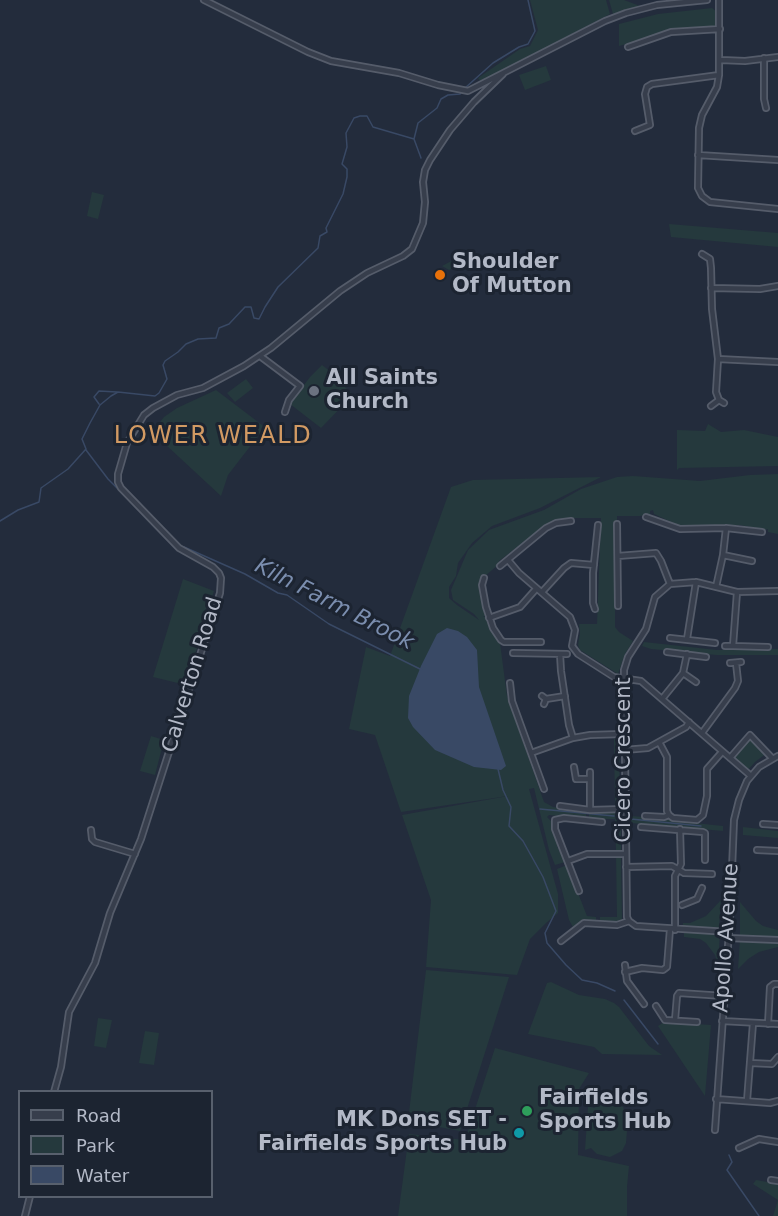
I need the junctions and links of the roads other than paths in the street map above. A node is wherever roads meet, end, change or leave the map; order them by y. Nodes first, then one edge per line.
1 (204, 0) edge
2 (707, 0) edge
3 (719, 0) edge
4 (720, 29) junction
5 (628, 47) dead end
6 (778, 57) edge
7 (764, 58) junction
8 (721, 60) junction
9 (502, 74) junction
10 (719, 75) junction
11 (464, 90) junction
12 (474, 102) junction
13 (766, 108) dead end
14 (634, 131) dead end
15 (698, 155) junction
16 (778, 159) edge
17 (778, 209) edge
18 (702, 254) dead end
19 (778, 286) edge
20 (711, 288) junction
21 (260, 356) junction
22 (718, 359) junction
23 (778, 362) edge
24 (719, 400) junction
25 (724, 403) dead end
26 (711, 406) dead end
27 (285, 412) dead end
28 (646, 517) dead end
29 (571, 521) dead end
30 (618, 524) dead end
31 (598, 525) dead end
32 (726, 528) junction
33 (762, 532) dead end
34 (723, 555) junction
35 (618, 556) junction
36 (508, 560) junction
37 (752, 561) dead end
38 (594, 565) junction
39 (500, 566) dead end
40 (484, 578) dead end
41 (696, 582) junction
42 (670, 584) junction
43 (716, 587) junction
44 (536, 589) junction
45 (778, 591) edge
46 (542, 592) junction
47 (737, 592) junction
48 (618, 606) dead end
49 (595, 609) dead end
50 (489, 618) junction
51 (670, 638) dead end
52 (687, 639) junction
53 (541, 642) dead end
54 (715, 643) dead end
55 (725, 645) dead end
56 (733, 646) junction
57 (768, 647) dead end
58 (667, 652) dead end
59 (513, 653) dead end
60 (560, 654) junction
61 (567, 654) dead end
62 (687, 654) junction
63 (706, 657) dead end
64 (736, 663) dead end
65 (683, 674) junction
66 (623, 678) junction
67 (696, 682) dead end
68 (510, 683) dead end
69 (565, 696) junction
70 (662, 699) junction
71 (544, 700) dead end
72 (689, 722) junction
73 (702, 733) junction
74 (623, 734) junction
75 (573, 738) junction
76 (659, 742) junction
77 (624, 750) junction
78 (722, 752) junction
79 (531, 753) junction
80 (778, 756) edge
81 (730, 758) junction
82 (771, 758) junction
83 (574, 767) dead end
84 (590, 772) dead end
85 (751, 776) junction
86 (590, 778) junction
87 (544, 789) dead end
88 (560, 806) dead end
89 (625, 809) junction
90 (590, 810) junction
91 (669, 815) junction
92 (645, 816) dead end
93 (602, 822) dead end
94 (763, 824) dead end
95 (778, 825) edge
96 (641, 827) dead end
97 (680, 829) junction
98 (90, 830) dead end
99 (758, 850) dead end
100 (778, 851) edge
101 (135, 854) junction
102 (626, 854) junction
103 (705, 860) dead end
104 (568, 861) junction
105 (626, 867) junction
106 (678, 870) junction
107 (712, 874) dead end
108 (702, 888) dead end
109 (579, 891) dead end
110 (678, 905) junction
111 (629, 921) junction
112 (672, 929) junction
113 (729, 932) junction
114 (728, 938) junction
115 (561, 940) dead end
116 (778, 940) edge
117 (625, 965) dead end
118 (625, 972) junction
119 (778, 984) edge
120 (724, 996) junction
121 (644, 1004) dead end
122 (656, 1006) dead end
123 (675, 1020) junction
124 (722, 1021) junction
125 (697, 1022) dead end
126 (753, 1023) junction
127 (768, 1024) junction
128 (778, 1024) edge
129 (778, 1057) edge
130 (750, 1063) junction
131 (55, 1090) edge
132 (716, 1099) junction
133 (747, 1101) junction
134 (778, 1101) edge
135 (715, 1130) dead end
136 (778, 1142) edge
137 (739, 1148) dead end
138 (771, 1180) dead end
139 (778, 1181) edge
140 (30, 1198) edge
141 (25, 1216) edge

1 - 11 street
2 - 9 street
3 - 4 street
4 - 5 street
4 - 8 street
6 - 7 street
7 - 8 street
7 - 13 street
8 - 10 street
9 - 11 street
9 - 12 street, Calverton Road
10 - 14 street
10 - 15 street
11 - 12 street
12 - 21 street, Calverton Road
15 - 16 street
15 - 17 street
18 - 20 street
19 - 20 street
20 - 22 street
21 - 27 street
21 - 101 street, Calverton Road
22 - 23 street
22 - 24 street
24 - 25 street
24 - 26 street
28 - 32 street
29 - 36 street
30 - 35 street
31 - 38 street
32 - 33 street
32 - 34 street
34 - 37 street
34 - 43 street
35 - 42 street
35 - 48 street
36 - 39 street
36 - 44 street
38 - 46 street
38 - 49 street
40 - 50 street
41 - 42 street
41 - 43 street
41 - 52 street
42 - 66 street, Cicero Crescent
43 - 47 street
44 - 46 street
44 - 50 street
45 - 47 street
46 - 66 street
47 - 56 street
50 - 53 street
51 - 52 street
52 - 54 street
55 - 56 street
56 - 57 street
58 - 62 street
59 - 60 street
60 - 61 street
60 - 69 street
62 - 63 street
62 - 65 street
64 - 73 street
65 - 67 street
65 - 70 street
66 - 70 street
66 - 74 street, Cicero Crescent
68 - 79 street
69 - 71 street
69 - 75 street
70 - 72 street
72 - 73 street
72 - 76 street
73 - 78 street
74 - 75 street
74 - 77 street, Cicero Crescent
75 - 79 street
76 - 77 street
76 - 91 street
77 - 89 street, Cicero Crescent
78 - 81 street
78 - 91 street
79 - 87 street
80 - 82 street, Apollo Avenue
81 - 82 street
81 - 85 street
82 - 85 street, Apollo Avenue
83 - 86 street
84 - 86 street
85 - 113 street, Apollo Avenue
86 - 90 street
88 - 90 street
89 - 90 street
89 - 102 street, Cicero Crescent
91 - 92 street
93 - 104 street
94 - 95 street
96 - 97 street
97 - 103 street
97 - 106 street
98 - 101 street
99 - 100 street
101 - 131 street, Calverton Road
102 - 104 street
102 - 105 street, Cicero Crescent
104 - 109 street
105 - 106 street
105 - 111 street, Cicero Crescent
106 - 107 street
106 - 110 street
108 - 110 street
110 - 112 street
111 - 112 street
111 - 115 street
112 - 113 street
112 - 118 street
113 - 114 street, Apollo Avenue
114 - 116 street
114 - 120 street, Apollo Avenue
117 - 118 street
118 - 121 street
119 - 127 street
120 - 123 street
120 - 124 street, Apollo Avenue
122 - 123 street
123 - 125 street
124 - 126 street
124 - 132 street, Apollo Avenue
126 - 127 street
126 - 130 street
127 - 128 street
129 - 130 street
130 - 133 street
132 - 133 street
132 - 135 street, Apollo Avenue
133 - 134 street
136 - 137 street
138 - 139 street
140 - 141 street

